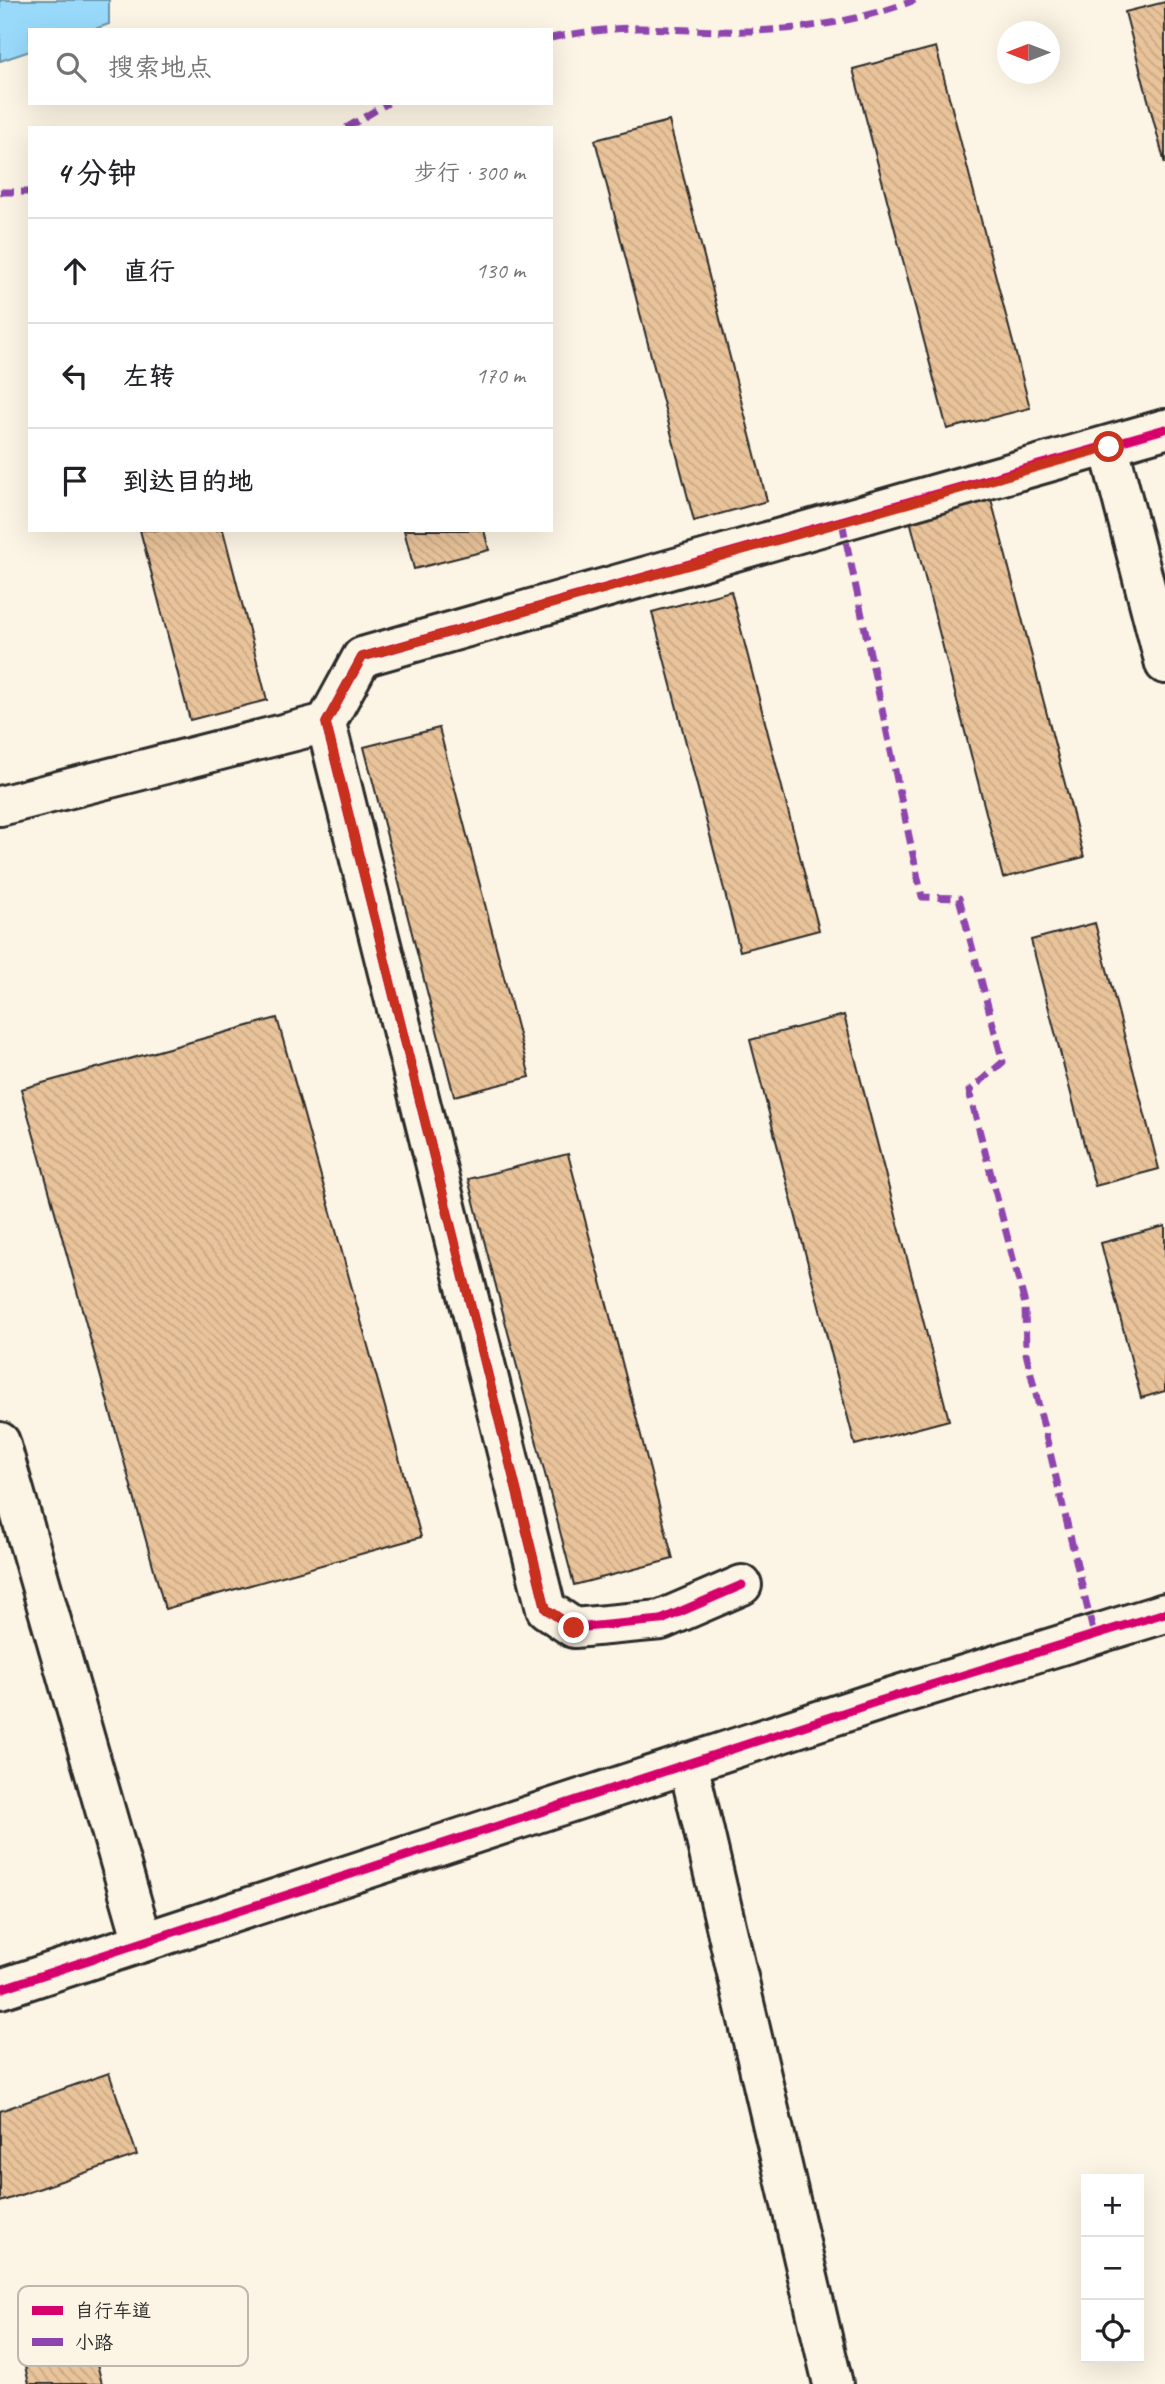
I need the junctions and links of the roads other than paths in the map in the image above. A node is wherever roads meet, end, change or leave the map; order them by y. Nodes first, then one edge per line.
1 (1165, 429) edge
2 (1109, 447) junction
3 (1165, 664) edge
4 (326, 723) junction
5 (0, 806) edge
6 (0, 1442) edge
7 (742, 1585) dead end
8 (1165, 1613) edge
9 (688, 1763) junction
10 (143, 1942) junction
11 (0, 1989) edge
12 (833, 2384) edge

1 - 2 street
2 - 3 street
2 - 4 street
4 - 5 street
4 - 7 street
6 - 10 street
8 - 9 street
9 - 10 street
9 - 12 street
10 - 11 street

